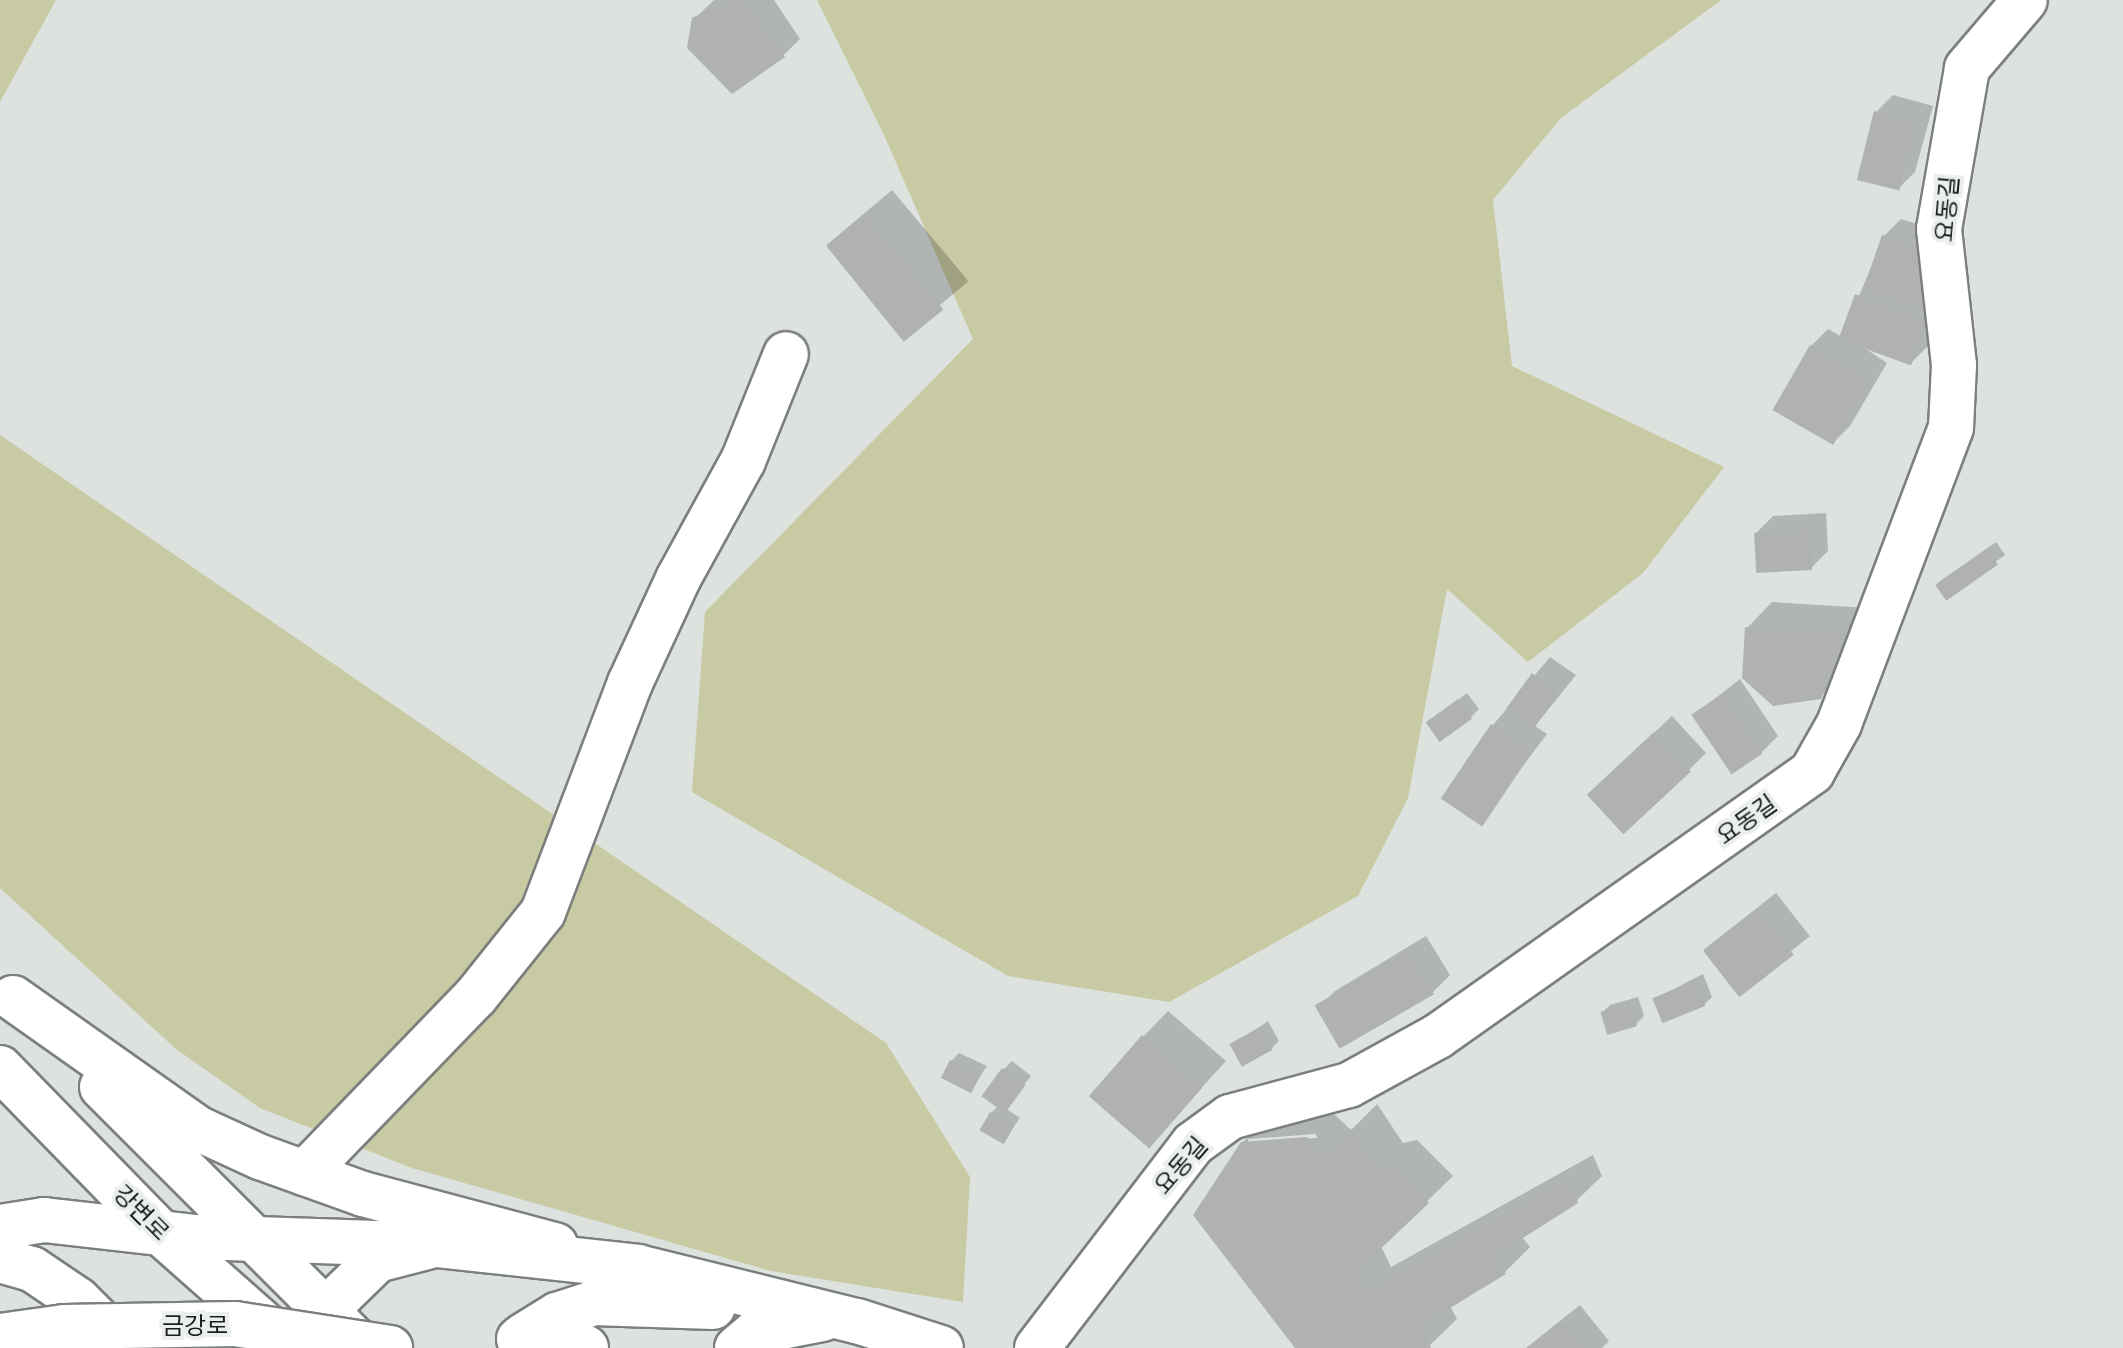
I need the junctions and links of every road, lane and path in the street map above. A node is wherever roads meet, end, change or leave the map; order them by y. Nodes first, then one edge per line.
1 (2025, 0) edge
2 (786, 354) dead end
3 (6, 991) edge
4 (0, 1068) edge
5 (305, 1173) junction
6 (0, 1227) edge
7 (162, 1234) junction
8 (254, 1239) junction
9 (437, 1245) junction
10 (0, 1260) edge
11 (638, 1267) junction
12 (789, 1324) junction
13 (324, 1331) edge
14 (866, 1334) edge
15 (0, 1336) edge
16 (515, 1342) edge
17 (126, 1348) edge
18 (291, 1348) edge
19 (363, 1348) edge
20 (390, 1348) edge
21 (586, 1348) edge
22 (737, 1348) edge
23 (941, 1348) edge
24 (1037, 1348) edge

1 - 24 main road, 요동길
2 - 5 main road
3 - 5 main road
3 - 8 main road
4 - 7 main road, 강변로
5 - 11 main road
6 - 7 main road
7 - 8 main road
7 - 18 main road, 강변로
8 - 9 main road
8 - 13 main road
9 - 11 main road
9 - 13 main road
10 - 17 main road
11 - 14 main road
12 - 14 main road
12 - 16 main road
12 - 22 main road
13 - 19 main road
14 - 23 main road
15 - 20 main road, 금강로, bridge
16 - 21 main road

